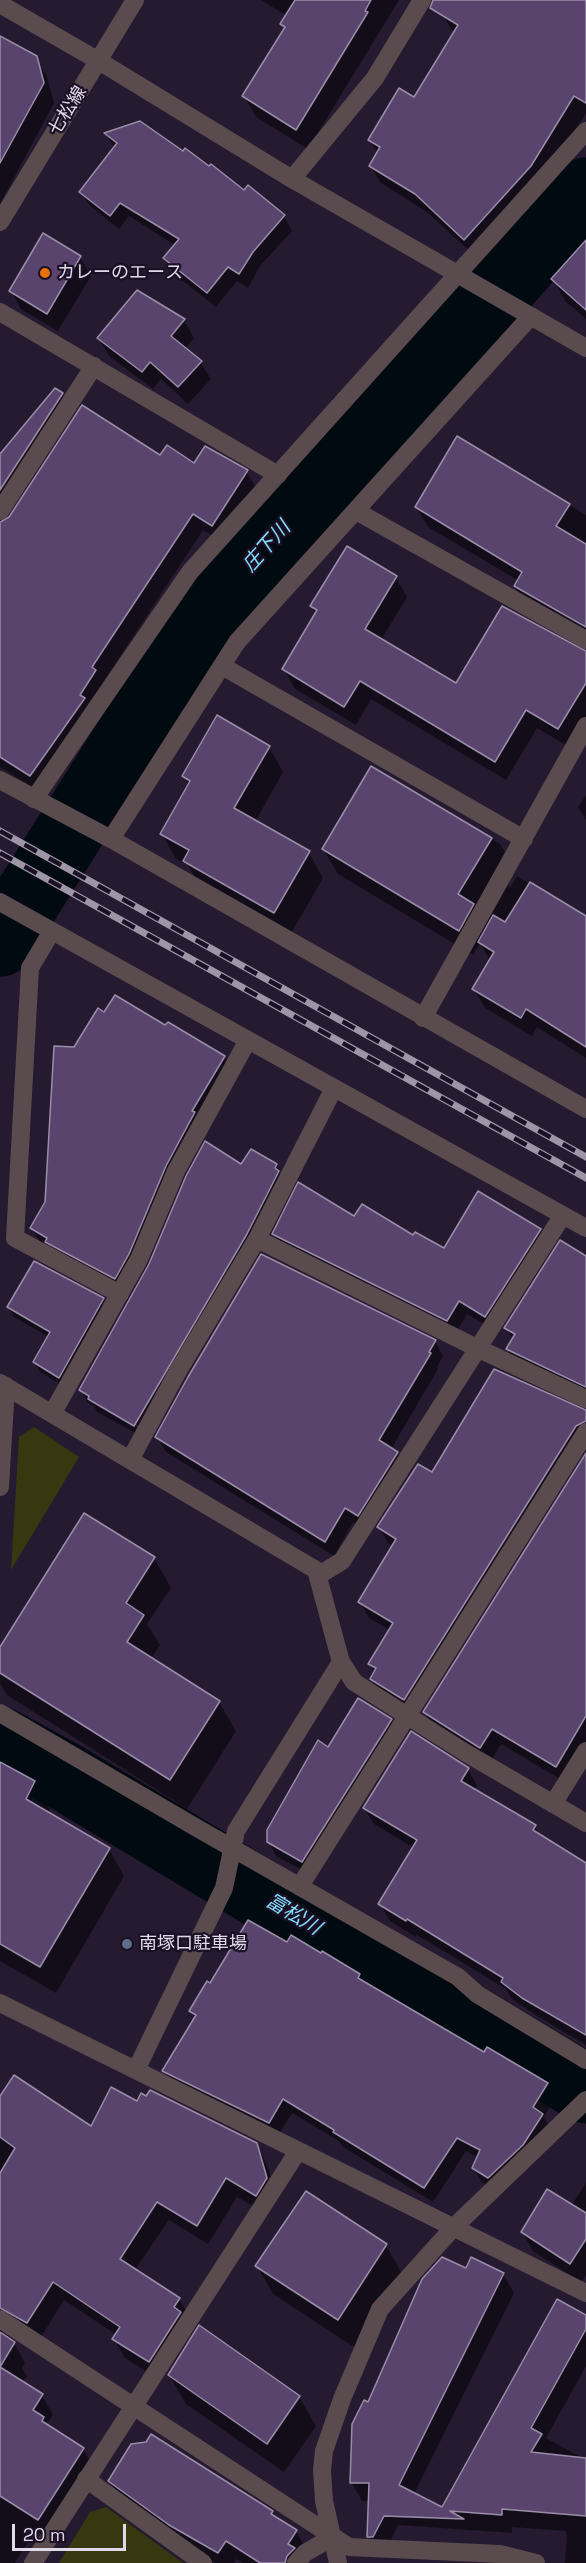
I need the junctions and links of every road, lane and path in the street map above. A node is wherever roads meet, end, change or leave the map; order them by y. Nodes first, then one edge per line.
1 (135, 0) edge
2 (422, 0) edge
3 (0, 4) edge
4 (99, 61) junction
5 (586, 131) edge
6 (292, 179) junction
7 (0, 222) edge
8 (465, 279) junction
9 (0, 312) edge
10 (525, 313) junction
11 (586, 348) edge
12 (94, 366) junction
13 (278, 475) junction
14 (0, 511) edge
15 (356, 511) junction
16 (586, 640) edge
17 (222, 666) junction
18 (586, 726) edge
19 (0, 780) edge
20 (34, 799) junction
21 (105, 836) junction
22 (524, 839) junction
23 (0, 902) edge
24 (47, 928) junction
25 (423, 1018) junction
26 (248, 1040) junction
27 (334, 1088) junction
28 (586, 1109) edge
29 (563, 1215) junction
30 (586, 1228) edge
31 (257, 1239) junction
32 (120, 1294) junction
33 (479, 1349) junction
34 (3, 1385) edge
35 (586, 1399) edge
36 (52, 1414) junction
37 (586, 1432) edge
38 (130, 1460) junction
39 (0, 1487) edge
40 (319, 1575) junction
41 (341, 1662) junction
42 (0, 1713) edge
43 (408, 1717) junction
44 (586, 1751) edge
45 (553, 1804) junction
46 (586, 1823) edge
47 (232, 1852) junction
48 (300, 1886) junction
49 (0, 2003) edge
50 (586, 2060) edge
51 (136, 2070) junction
52 (586, 2100) edge
53 (298, 2151) junction
54 (453, 2228) junction
55 (586, 2293) edge
56 (0, 2319) edge
57 (133, 2404) junction
58 (86, 2479) junction
59 (331, 2538) junction
60 (33, 2563) edge
61 (203, 2563) edge
62 (296, 2563) edge
63 (338, 2563) edge
64 (536, 2563) edge

1 - 4 street, 七松線
2 - 6 street
3 - 4 street
4 - 6 street
4 - 7 street, 七松線
5 - 8 street
6 - 8 street
8 - 10 street
8 - 13 street
9 - 12 street
10 - 11 street
10 - 15 street
12 - 13 street
12 - 14 street
13 - 20 street
15 - 16 street
15 - 17 street
17 - 21 street
17 - 22 street
18 - 22 street
19 - 20 street
20 - 21 street
21 - 25 street
22 - 25 street
23 - 24 street
24 - 26 street
24 - 32 street
25 - 28 street
26 - 27 street
26 - 32 street
27 - 29 street
27 - 31 street
29 - 30 street
29 - 33 street
31 - 33 street
31 - 38 street
32 - 36 street
33 - 35 street
33 - 40 street
34 - 36 street
34 - 39 street
36 - 38 street
37 - 43 street
38 - 40 street
40 - 41 street
41 - 43 street
41 - 47 street
42 - 47 street
43 - 45 street
43 - 48 street
44 - 45 street
45 - 46 street
47 - 48 street
47 - 51 street
48 - 50 street
49 - 51 street
51 - 53 street
52 - 54 street
53 - 54 street
53 - 57 street
54 - 55 street
54 - 59 street
56 - 57 street
57 - 58 street
57 - 59 street
58 - 60 street
58 - 61 street
59 - 62 street
59 - 63 street
59 - 64 street

